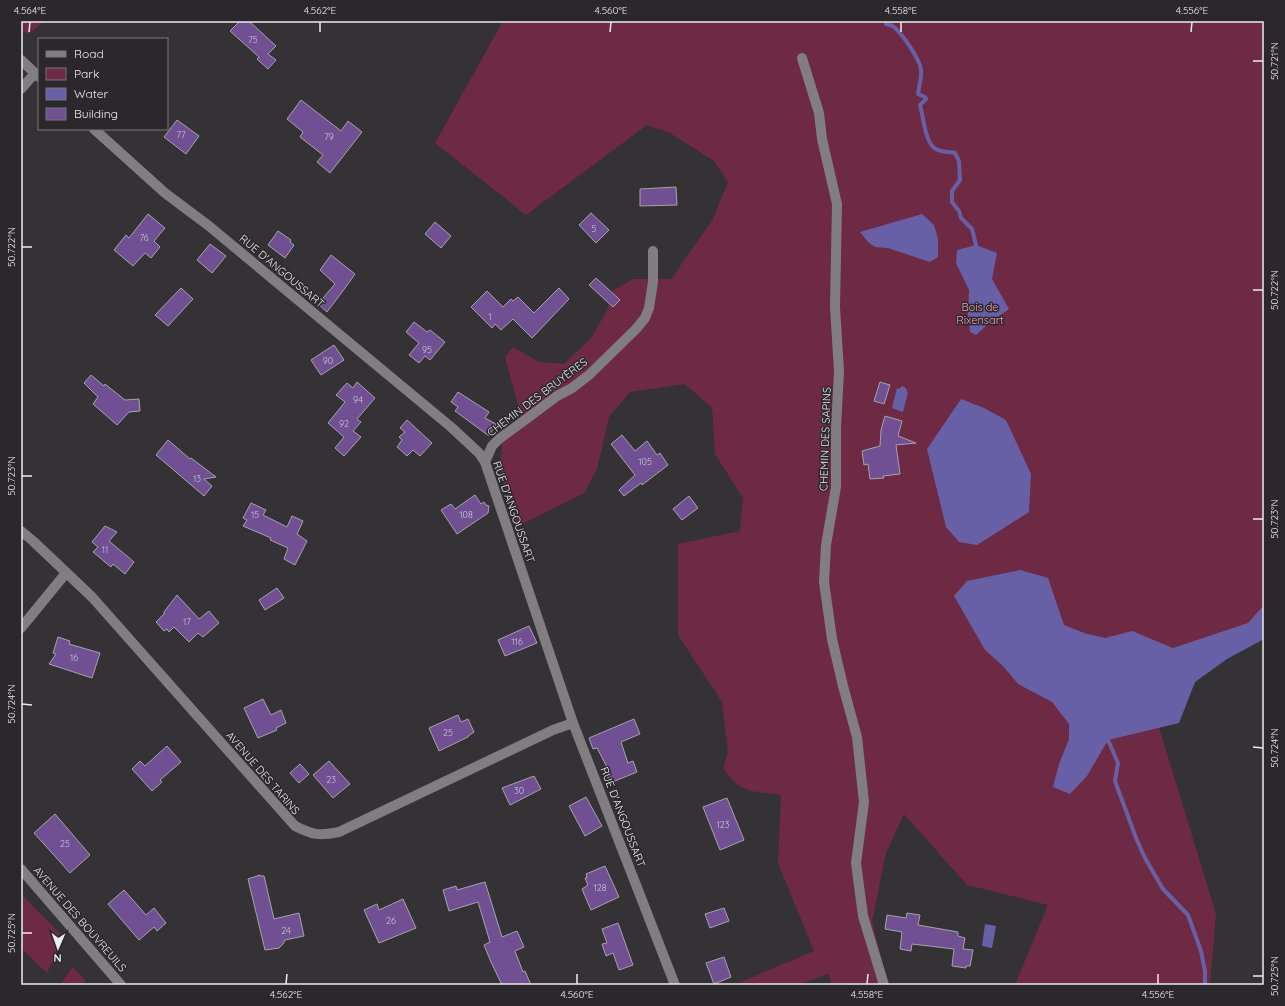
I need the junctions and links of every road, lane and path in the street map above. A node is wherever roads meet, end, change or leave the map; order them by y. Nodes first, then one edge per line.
1 (802, 58) dead end
2 (21, 60) edge
3 (37, 75) edge
4 (21, 89) edge
5 (95, 130) edge
6 (653, 251) dead end
7 (485, 462) junction
8 (21, 531) edge
9 (66, 573) junction
10 (21, 628) edge
11 (573, 723) junction
12 (21, 869) edge
13 (121, 985) edge
14 (675, 985) edge
15 (884, 985) edge

1 - 15 street, CHEMIN DES SAPINS
2 - 3 street
3 - 4 street
5 - 7 street, RUE D'ANGOUSSART
6 - 7 street, CHEMIN DES BRUYÈRES
7 - 11 street, RUE D'ANGOUSSART
8 - 9 street, AVENUE DES TARINS
9 - 10 street
9 - 11 street, AVENUE DES TARINS
11 - 14 street, RUE D'ANGOUSSART
12 - 13 street, AVENUE DES BOUVREUILS

